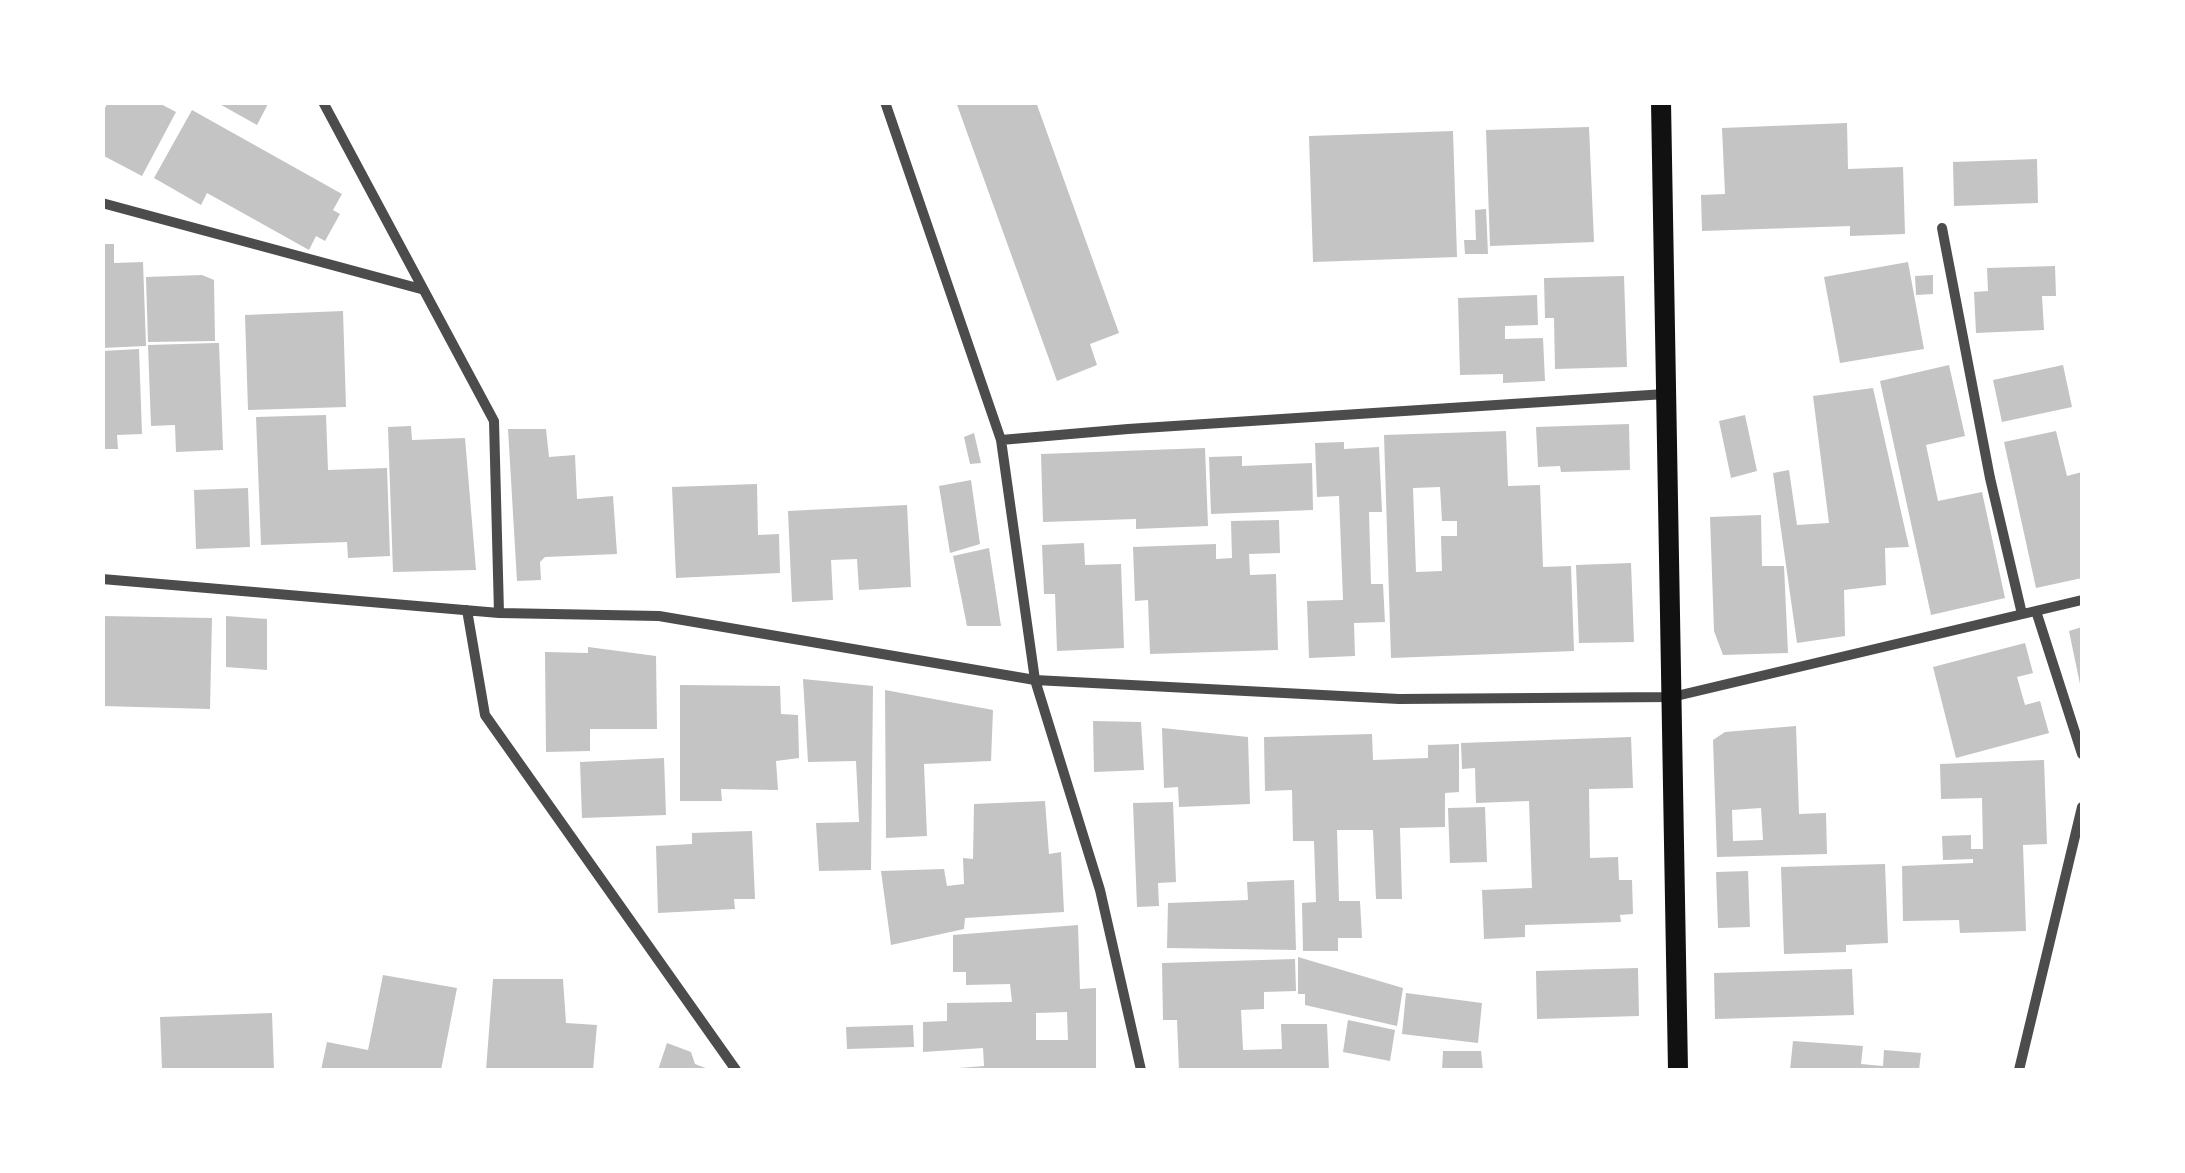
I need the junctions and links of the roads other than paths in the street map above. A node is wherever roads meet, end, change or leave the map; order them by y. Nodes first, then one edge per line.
1 (323, 102) edge
2 (885, 102) edge
3 (1662, 102) edge
4 (102, 203) edge
5 (1942, 228) dead end
6 (421, 289) junction
7 (1665, 394) junction
8 (1001, 440) junction
9 (102, 579) edge
10 (2082, 600) edge
11 (467, 610) junction
12 (2036, 611) junction
13 (499, 612) junction
14 (2022, 614) junction
15 (1035, 680) junction
16 (1672, 697) junction
17 (2082, 754) edge
18 (2082, 807) edge
19 (736, 1070) edge
20 (1141, 1070) edge
21 (1678, 1070) edge
22 (2019, 1070) edge

1 - 6 street
2 - 8 street
3 - 7 main road
4 - 6 street
5 - 14 street
6 - 13 street
7 - 8 street
7 - 16 main road
8 - 15 street
9 - 11 street
10 - 12 street
11 - 13 street
11 - 19 street
12 - 14 street
12 - 17 street
13 - 15 street
14 - 16 street
15 - 16 street
15 - 20 street
16 - 21 main road
18 - 22 street

